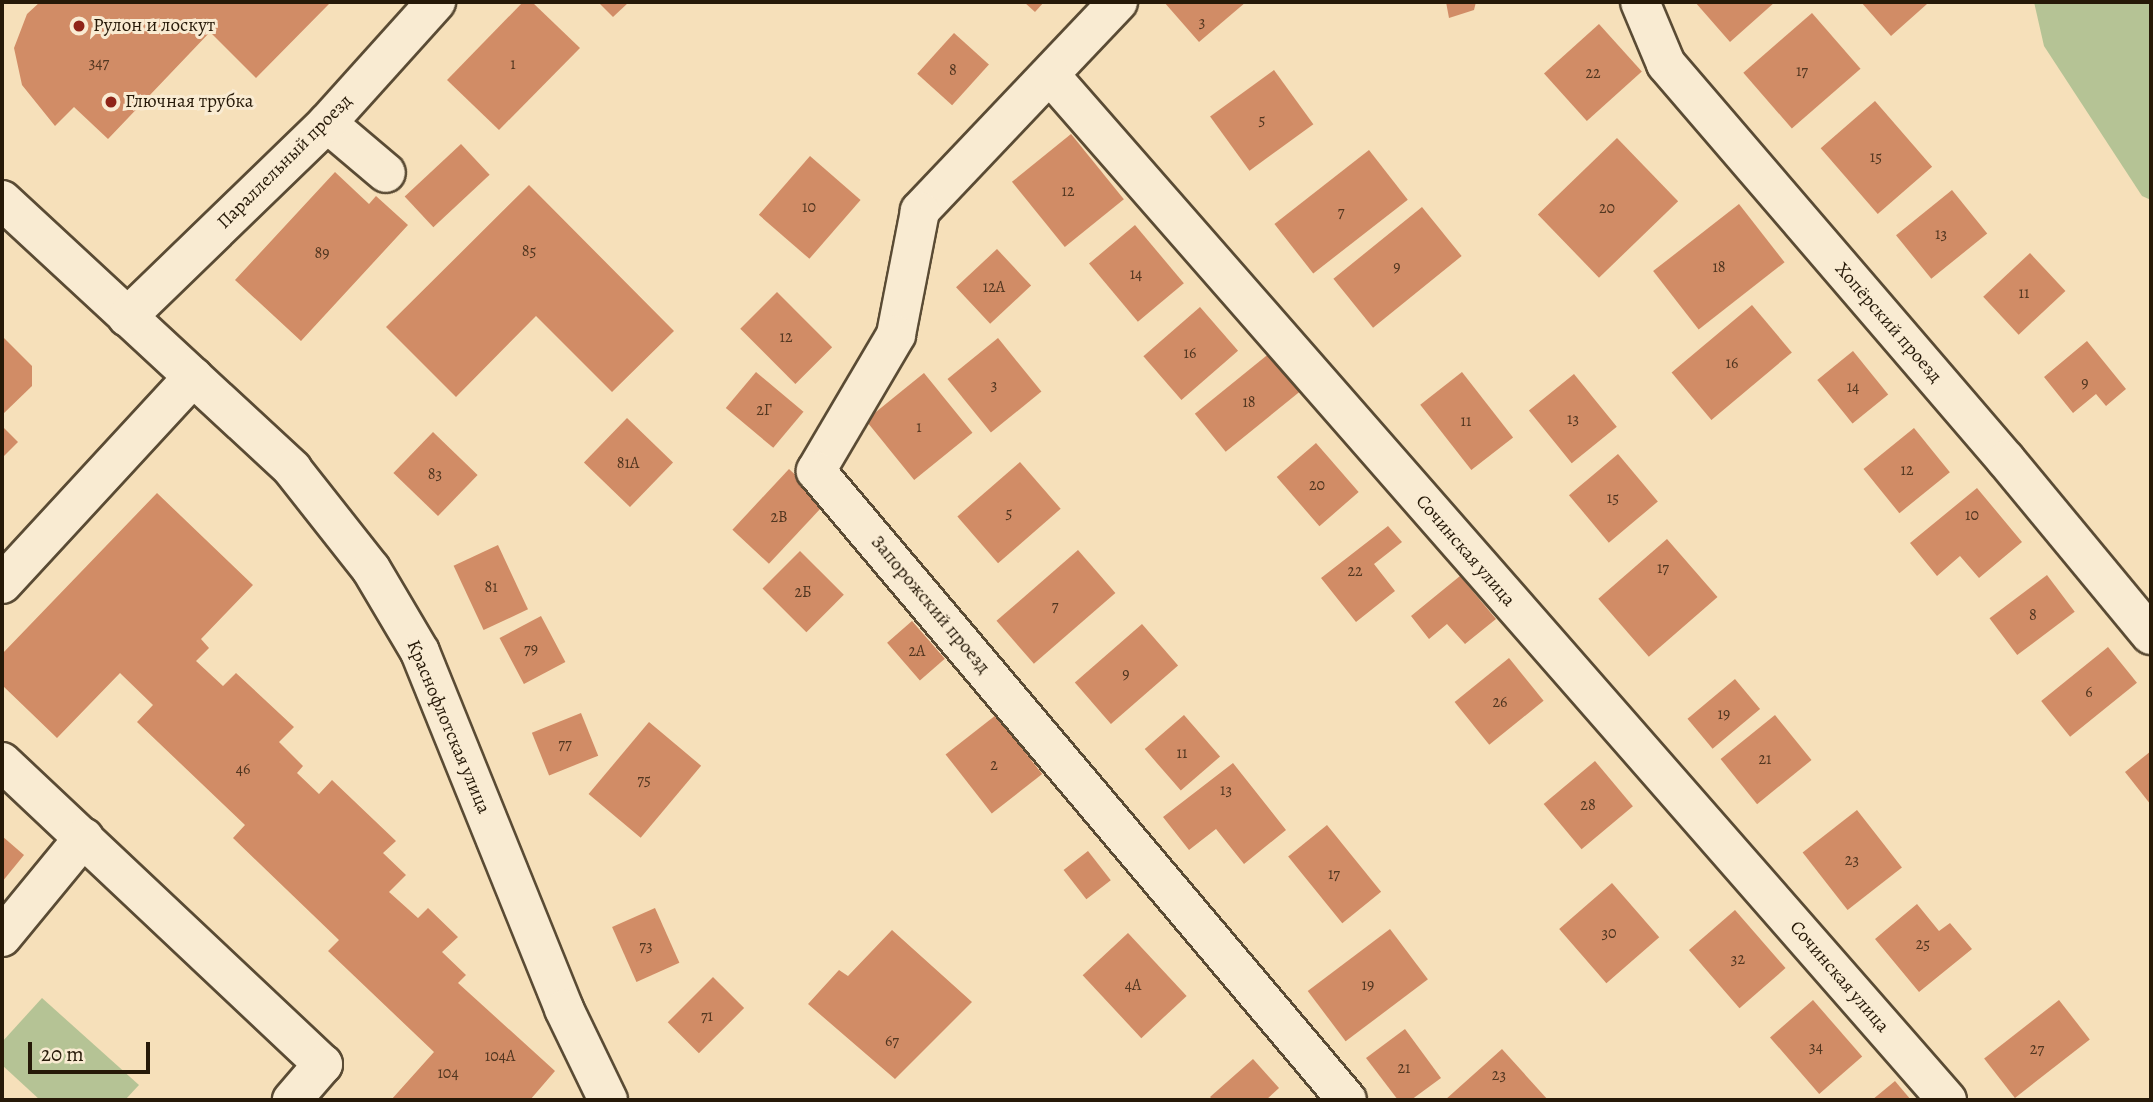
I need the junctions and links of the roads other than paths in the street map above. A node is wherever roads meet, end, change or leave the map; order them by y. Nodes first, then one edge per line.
1 (1118, 2) edge
2 (1640, 2) edge
3 (420, 7) edge
4 (1050, 75) junction
5 (327, 123) junction
6 (386, 173) dead end
7 (2, 200) edge
8 (127, 317) junction
9 (192, 377) junction
10 (2, 584) edge
11 (2151, 635) edge
12 (2, 762) edge
13 (84, 837) junction
14 (2, 937) edge
15 (292, 1100) edge
16 (608, 1100) edge
17 (1347, 1100) edge
18 (1947, 1100) edge

1 - 4 street
2 - 11 street, Хопёрский проезд
3 - 5 street, Параллельный проезд
4 - 17 street, Запорожский проезд
4 - 18 street, Сочинская улица
5 - 6 street
5 - 8 street, Параллельный проезд
7 - 8 street, Краснофлотская улица
8 - 9 street, Краснофлотская улица
9 - 10 street
9 - 16 street, Краснофлотская улица
12 - 13 street
13 - 14 street
13 - 15 street

